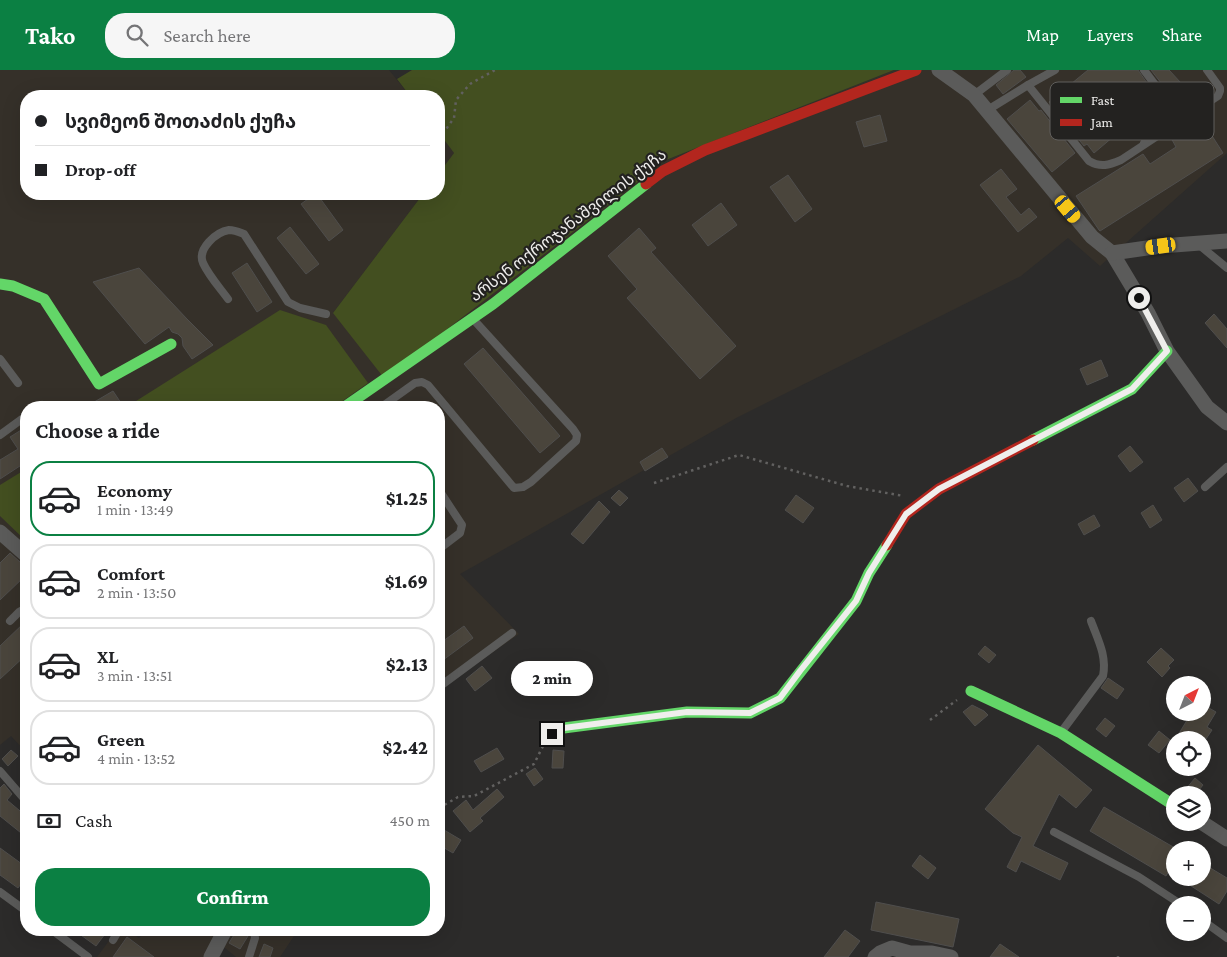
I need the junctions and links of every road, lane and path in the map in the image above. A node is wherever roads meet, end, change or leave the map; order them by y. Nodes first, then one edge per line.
1 (495, 70) edge
2 (916, 70) edge
3 (939, 70) edge
4 (1007, 70) edge
5 (1055, 70) edge
6 (1144, 70) edge
7 (1207, 70) edge
8 (1153, 82) edge
9 (1028, 85) junction
10 (974, 95) junction
11 (1214, 99) edge
12 (986, 110) junction
13 (1050, 112) edge
14 (445, 130) edge
15 (1072, 140) edge
16 (1146, 140) edge
17 (1151, 140) edge
18 (1142, 146) junction
19 (1227, 241) edge
20 (1197, 243) junction
21 (1112, 253) junction
22 (1227, 268) edge
23 (0, 284) edge
24 (228, 299) dead end
25 (326, 314) dead end
26 (473, 318) junction
27 (171, 344) dead end
28 (1167, 351) junction
29 (0, 358) edge
30 (18, 383) dead end
31 (353, 401) edge
32 (388, 401) edge
33 (441, 401) edge
34 (445, 405) edge
35 (20, 420) edge
36 (1227, 423) edge
37 (0, 435) edge
38 (1227, 468) edge
39 (654, 483) dead end
40 (1204, 487) dead end
41 (445, 499) edge
42 (925, 500) junction
43 (1, 535) edge
44 (445, 544) edge
45 (20, 550) edge
46 (20, 611) edge
47 (10, 621) dead end
48 (1091, 621) dead end
49 (512, 633) dead end
50 (445, 683) edge
51 (970, 690) joint
52 (930, 720) dead end
53 (1061, 733) junction
54 (548, 737) joint
55 (0, 770) edge
56 (20, 793) edge
57 (1166, 800) edge
58 (445, 805) edge
59 (1211, 829) edge
60 (1054, 832) dead end
61 (1227, 839) edge
62 (0, 892) edge
63 (1168, 896) edge
64 (20, 907) edge
65 (1211, 926) edge
66 (60, 936) edge
67 (115, 936) edge
68 (222, 936) edge
69 (255, 936) edge
70 (1227, 938) edge
71 (112, 940) dead end
72 (88, 957) edge
73 (211, 957) edge
74 (249, 957) edge
75 (876, 957) edge
76 (952, 957) edge

1 - 14 path
2 - 26 street, არსენ ოქროჯანაშვილის ქუჩა
3 - 10 street
4 - 10 lane
5 - 9 lane
6 - 8 lane
7 - 11 lane
9 - 12 lane
9 - 13 lane
10 - 12 street
12 - 21 street
15 - 18 lane
16 - 18 lane
17 - 18 lane
19 - 20 street
20 - 21 street
20 - 22 lane
21 - 28 street
23 - 27 street
24 - 25 lane
26 - 31 street, არსენ ოქროჯანაშვილის ქუჩა
26 - 34 lane
28 - 36 street
28 - 42 street
29 - 30 lane
32 - 33 lane
35 - 37 lane
38 - 40 lane
39 - 42 path
41 - 44 lane
42 - 54 street
43 - 45 street
46 - 47 lane
48 - 53 lane
49 - 50 lane
51 - 52 path
51 - 53 street
53 - 57 street
54 - 58 path
55 - 56 lane
59 - 61 street
60 - 63 lane
62 - 64 lane
65 - 70 lane
66 - 72 lane
67 - 71 lane
68 - 73 street
69 - 74 lane
75 - 76 street

